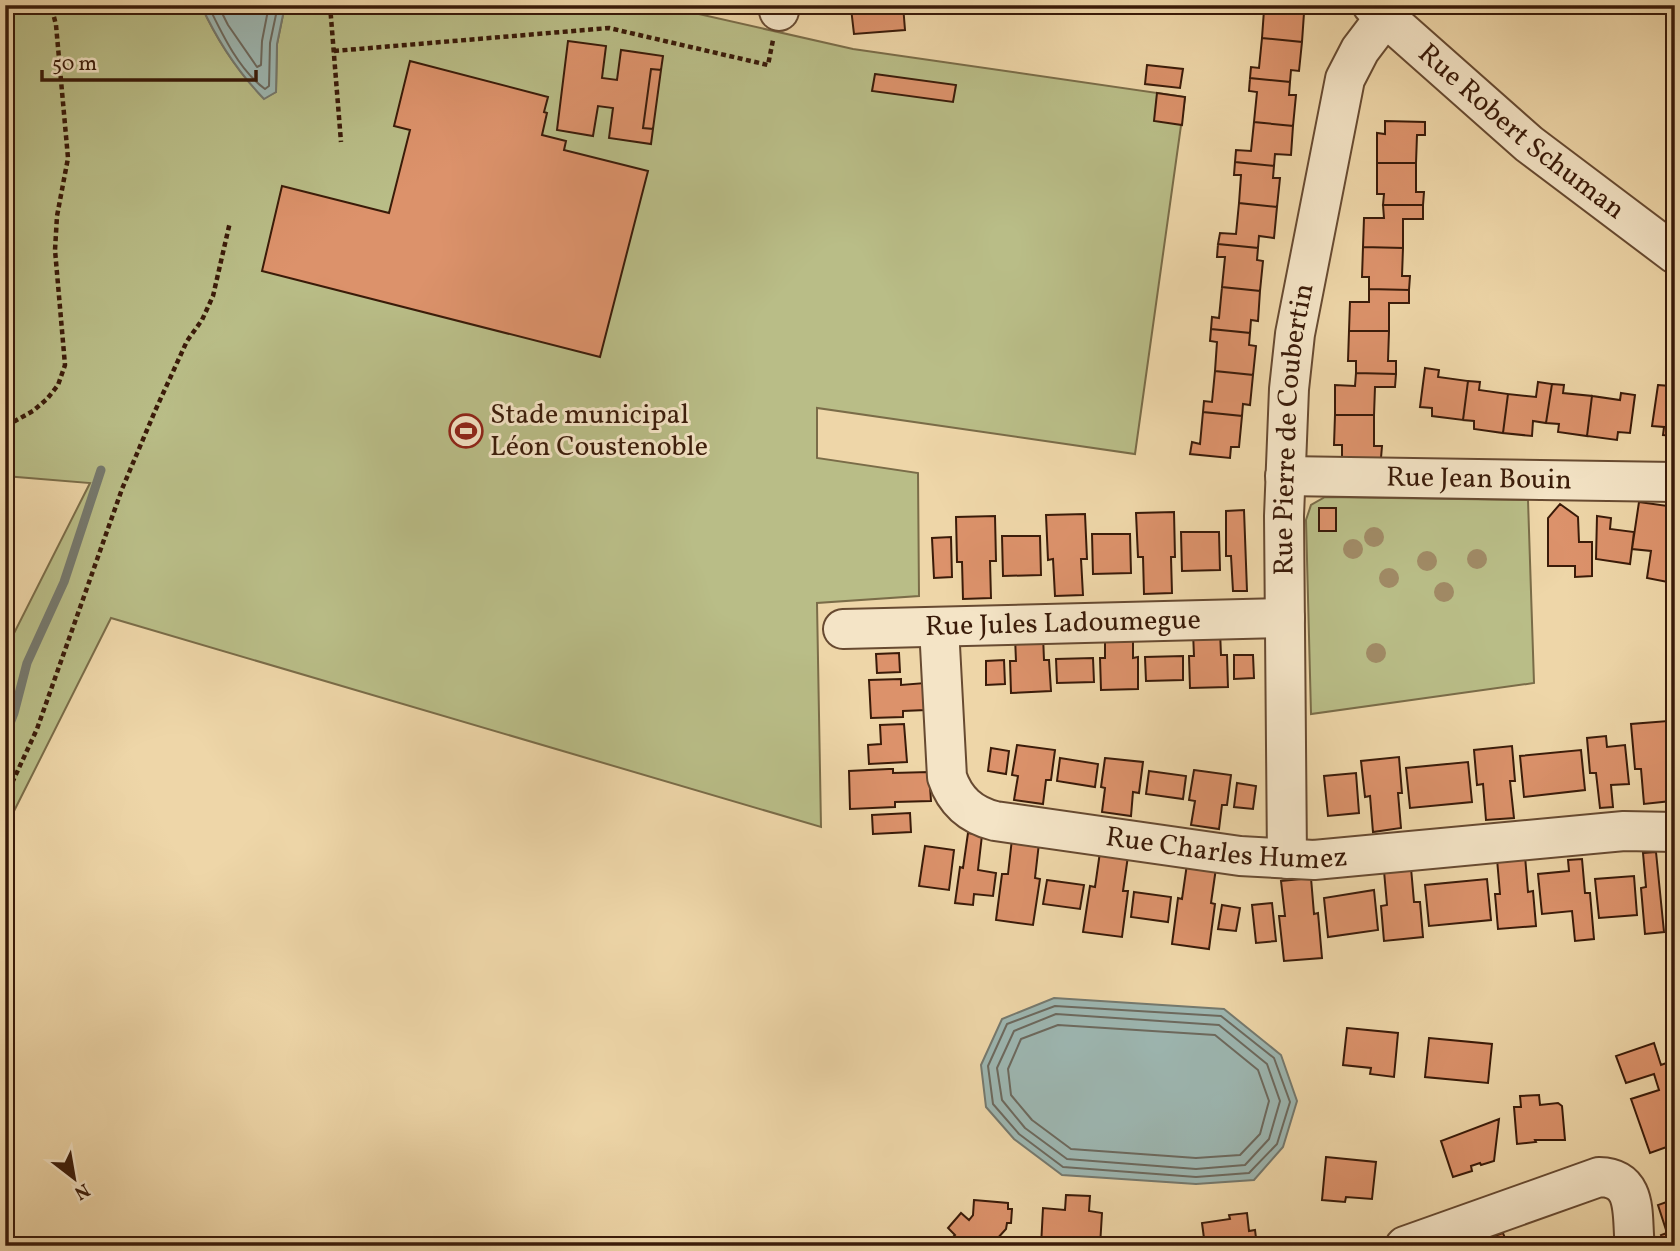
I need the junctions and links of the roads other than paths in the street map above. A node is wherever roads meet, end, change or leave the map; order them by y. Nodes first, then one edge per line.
1 (1378, 11) edge
2 (1675, 254) edge
3 (1285, 476) junction
4 (1675, 482) edge
5 (1285, 618) junction
6 (940, 627) junction
7 (843, 629) dead end
8 (1675, 832) edge
9 (1287, 859) junction
10 (1405, 1246) edge
11 (1635, 1246) edge

1 - 2 street, Rue Robert Schuman
1 - 3 street, Rue Pierre de Coubertin
3 - 4 street, Rue Jean Bouin
3 - 5 street, Rue Pierre de Coubertin
5 - 6 street, Rue Jules Ladoumegue
5 - 9 street, Rue Pierre de Coubertin
6 - 7 street, Rue Jules Ladoumegue
6 - 9 street, Rue Charles Humez
8 - 9 street, Rue Charles Humez
10 - 11 street

